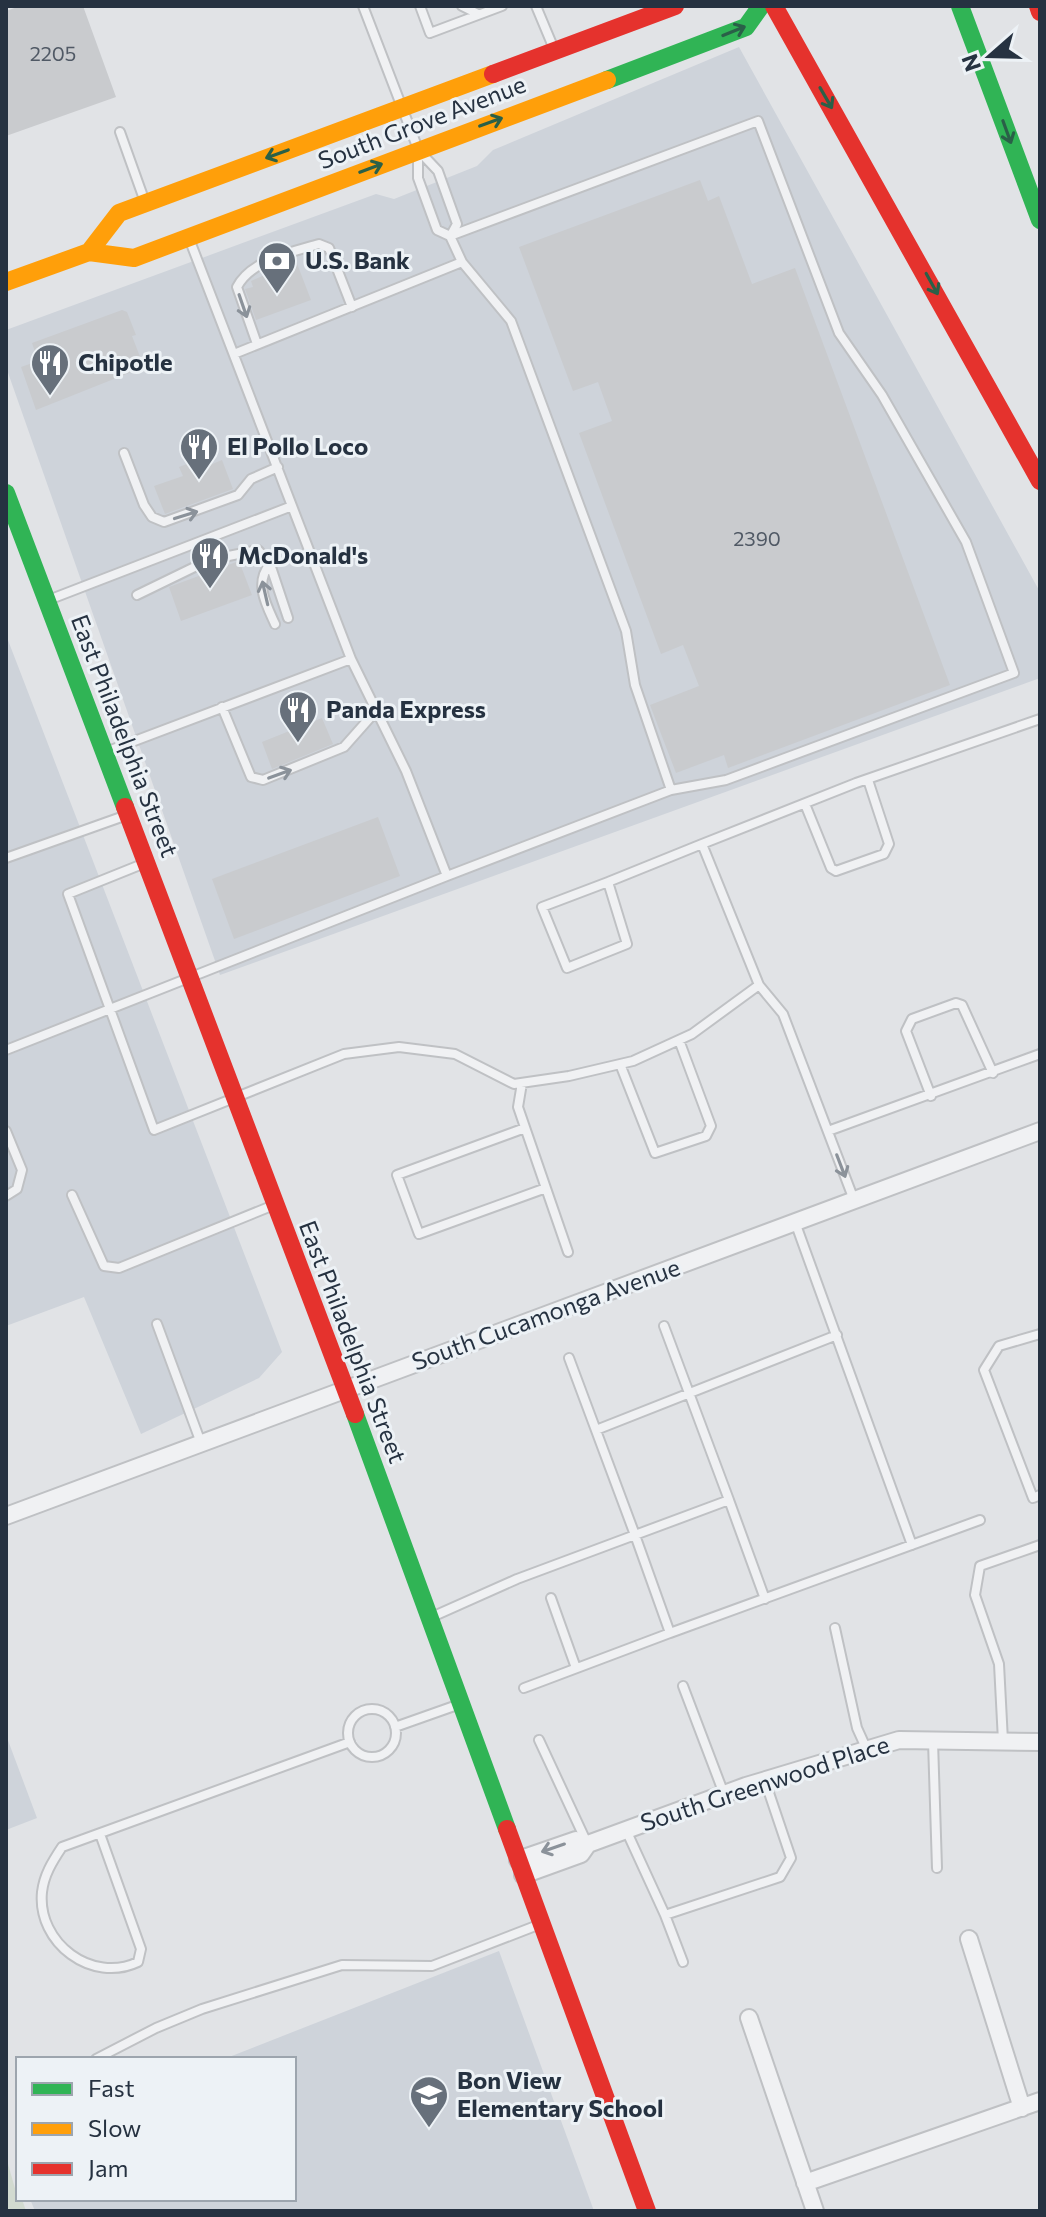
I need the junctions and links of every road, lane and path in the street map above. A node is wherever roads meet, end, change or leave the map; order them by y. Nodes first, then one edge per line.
1 (363, 6) edge
2 (420, 6) edge
3 (462, 6) edge
4 (502, 6) edge
5 (536, 6) edge
6 (675, 6) edge
7 (761, 6) edge
8 (774, 6) edge
9 (960, 6) edge
10 (1038, 6) edge
11 (1040, 12) edge
12 (479, 15) junction
13 (554, 49) junction
14 (402, 107) junction
15 (120, 132) dead end
16 (418, 149) junction
17 (145, 203) junction
18 (1040, 220) edge
19 (450, 236) junction
20 (189, 238) junction
21 (89, 252) junction
22 (462, 262) junction
23 (6, 282) edge
24 (352, 307) junction
25 (257, 344) junction
26 (234, 354) junction
27 (124, 453) dead end
28 (278, 467) junction
29 (1040, 481) edge
30 (6, 493) edge
31 (292, 506) junction
32 (270, 564) junction
33 (137, 595) dead end
34 (47, 601) junction
35 (288, 618) dead end
36 (275, 624) dead end
37 (351, 659) junction
38 (222, 707) junction
39 (375, 712) junction
40 (1040, 719) edge
41 (104, 752) junction
42 (868, 780) junction
43 (671, 790) junction
44 (805, 804) junction
45 (128, 815) junction
46 (702, 844) junction
47 (6, 858) edge
48 (146, 863) junction
49 (447, 876) junction
50 (608, 882) junction
51 (189, 979) junction
52 (759, 985) junction
53 (111, 1009) junction
54 (679, 1040) junction
55 (6, 1050) edge
56 (1040, 1054) edge
57 (620, 1064) junction
58 (993, 1073) junction
59 (522, 1083) junction
60 (931, 1096) junction
61 (234, 1097) junction
62 (525, 1128) junction
63 (6, 1131) edge
64 (828, 1131) junction
65 (1040, 1131) edge
66 (546, 1188) junction
67 (72, 1195) dead end
68 (6, 1196) edge
69 (855, 1200) junction
70 (275, 1205) junction
71 (795, 1222) junction
72 (568, 1252) dead end
73 (157, 1324) dead end
74 (664, 1326) dead end
75 (1040, 1334) edge
76 (837, 1335) junction
77 (569, 1358) dead end
78 (346, 1390) junction
79 (688, 1393) junction
80 (596, 1430) junction
81 (202, 1443) junction
82 (1040, 1495) edge
83 (729, 1500) junction
84 (6, 1516) edge
85 (980, 1520) dead end
86 (635, 1535) junction
87 (912, 1545) junction
88 (1040, 1545) edge
89 (551, 1598) dead end
90 (765, 1599) junction
91 (429, 1618) junction
92 (835, 1628) dead end
93 (670, 1633) junction
94 (576, 1668) junction
95 (683, 1686) dead end
96 (524, 1688) dead end
97 (461, 1704) junction
98 (395, 1727) junction
99 (539, 1740) dead end
100 (933, 1741) junction
101 (350, 1742) junction
102 (1040, 1742) edge
103 (1003, 1743) junction
104 (867, 1750) junction
105 (765, 1781) junction
106 (724, 1794) junction
107 (626, 1830) junction
108 (100, 1834) junction
109 (588, 1844) junction
110 (521, 1867) junction
111 (937, 1868) dead end
112 (665, 1915) junction
113 (541, 1924) junction
114 (969, 1939) dead end
115 (683, 1962) dead end
116 (749, 2018) dead end
117 (100, 2057) edge
118 (1040, 2101) edge
119 (1022, 2108) junction
120 (805, 2183) junction
121 (647, 2211) edge
122 (815, 2211) edge

1 - 14 lane
2 - 12 lane
3 - 12 lane
4 - 12 lane
5 - 13 lane
6 - 13 main road, South Grove Avenue
16 -> 7 main road, South Grove Avenue
8 -> 29 main road
9 -> 18 main road
10 - 11 main road
13 - 14 main road, South Grove Avenue
14 - 16 lane
14 -> 17 main road, South Grove Avenue
15 - 17 lane
16 - 19 lane
16 - 19 lane
20 -> 16 main road, South Grove Avenue
17 - 21 main road, South Grove Avenue
19 - 22 lane
19 - 43 lane
20 - 21 main road, South Grove Avenue
20 - 26 lane
21 - 23 main road, South Grove Avenue
22 - 24 lane
22 - 43 lane
24 - 25 lane
24 -> 25 lane
25 - 26 lane
26 - 28 lane
27 -> 28 lane
28 - 31 lane
30 - 34 main road, East Philadelphia Street
31 - 34 lane
31 - 37 lane
32 - 33 lane
32 - 35 lane
36 -> 32 lane
34 - 41 main road, East Philadelphia Street
37 - 38 lane
37 - 39 lane
38 -> 39 lane
38 - 41 lane
39 - 49 lane
40 - 42 lane
41 - 45 main road, East Philadelphia Street
42 - 44 lane
42 - 44 lane
43 - 49 lane
44 - 46 lane
45 - 47 lane
45 - 48 main road, East Philadelphia Street
46 - 50 lane
46 - 52 lane
48 - 51 main road, East Philadelphia Street
48 - 53 lane
49 - 51 lane
50 - 50 lane
51 - 53 lane
51 - 61 main road, East Philadelphia Street
52 - 54 lane
52 - 64 lane
53 - 55 lane
53 - 61 lane
54 - 57 lane
54 - 57 lane
56 - 58 lane
57 - 59 lane
58 - 60 lane
58 - 60 lane
59 - 61 lane
59 - 62 lane
60 - 64 lane
61 - 70 main road, East Philadelphia Street
62 - 66 lane
62 - 66 lane
63 - 68 lane
64 -> 69 lane
65 - 69 street, South Cucamonga Avenue
66 - 72 lane
67 - 70 lane
69 - 71 street, South Cucamonga Avenue
70 - 78 main road, East Philadelphia Street
71 - 76 lane
71 - 78 street, South Cucamonga Avenue
73 - 81 lane
74 - 79 lane
75 - 82 lane
76 - 79 lane
76 - 87 lane
77 - 80 lane
78 - 81 street, South Cucamonga Avenue
78 - 91 main road, East Philadelphia Street
79 - 80 lane
79 - 83 lane
80 - 86 lane
81 - 84 street, South Cucamonga Avenue
83 - 86 lane
83 - 90 lane
85 - 87 lane
86 - 91 lane
86 - 93 lane
87 - 90 lane
88 - 103 lane
89 - 94 lane
90 - 93 lane
91 - 97 main road, East Philadelphia Street
92 - 104 lane
93 - 94 lane
94 - 96 lane
95 - 106 lane
97 - 98 lane
97 - 110 main road, East Philadelphia Street
98 - 101 lane
98 - 101 lane
99 - 109 lane
100 - 103 street, South Greenwood Place
100 - 104 street, South Greenwood Place
100 - 111 lane
101 - 108 lane
102 - 103 street, South Greenwood Place
104 - 105 street, South Greenwood Place
105 - 106 street, South Greenwood Place
105 - 112 lane
106 - 107 street, South Greenwood Place
107 - 109 street, South Greenwood Place
107 - 112 lane
108 - 108 lane
109 - 110 street, South Greenwood Place
110 - 113 main road, East Philadelphia Street
112 - 115 lane
113 - 117 lane
113 - 121 main road, East Philadelphia Street
114 - 119 street
116 - 120 street
118 - 119 street
119 - 120 street
120 - 122 street

